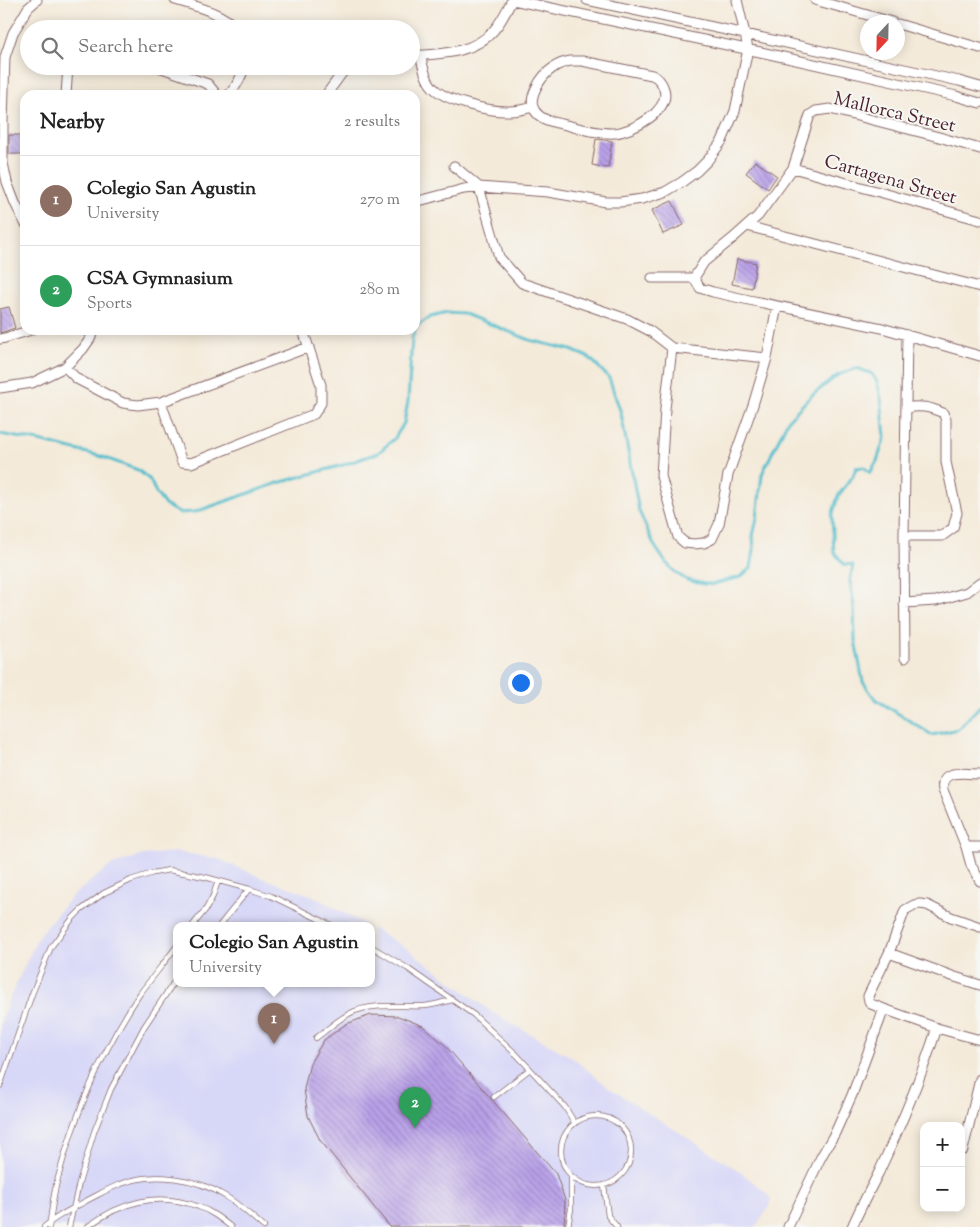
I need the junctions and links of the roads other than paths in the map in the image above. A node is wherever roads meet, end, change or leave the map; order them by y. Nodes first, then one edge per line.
1 (37, 0) edge
2 (176, 0) edge
3 (512, 0) edge
4 (586, 0) edge
5 (737, 0) edge
6 (814, 0) edge
7 (867, 15) edge
8 (20, 20) edge
9 (20, 20) edge
10 (228, 20) edge
11 (905, 26) edge
12 (745, 34) junction
13 (980, 48) edge
14 (748, 49) junction
15 (420, 56) edge
16 (420, 64) edge
17 (67, 75) edge
18 (182, 75) edge
19 (242, 75) edge
20 (340, 75) edge
21 (980, 87) edge
22 (66, 90) edge
23 (213, 90) edge
24 (233, 90) edge
25 (329, 90) edge
26 (980, 103) edge
27 (533, 107) junction
28 (980, 149) edge
29 (454, 166) dead end
30 (792, 168) junction
31 (479, 187) junction
32 (420, 201) edge
33 (20, 213) edge
34 (980, 220) edge
35 (747, 226) junction
36 (652, 278) dead end
37 (694, 278) junction
38 (980, 287) edge
39 (777, 306) junction
40 (20, 333) edge
41 (92, 335) edge
42 (305, 335) edge
43 (907, 335) junction
44 (0, 339) edge
45 (309, 347) junction
46 (672, 348) junction
47 (980, 356) edge
48 (767, 358) junction
49 (65, 367) junction
50 (0, 388) edge
51 (161, 402) junction
52 (906, 408) junction
53 (904, 536) junction
54 (980, 582) edge
55 (904, 603) junction
56 (905, 658) dead end
57 (980, 774) edge
58 (980, 846) edge
59 (966, 847) junction
60 (218, 880) junction
61 (980, 881) edge
62 (249, 889) junction
63 (195, 922) edge
64 (222, 922) edge
65 (326, 922) edge
66 (980, 927) edge
67 (375, 949) edge
68 (173, 951) edge
69 (889, 953) junction
70 (173, 984) edge
71 (980, 985) edge
72 (452, 1000) junction
73 (884, 1009) junction
74 (937, 1028) junction
75 (316, 1038) dead end
76 (980, 1040) edge
77 (530, 1069) junction
78 (980, 1079) edge
79 (0, 1086) edge
80 (494, 1097) dead end
81 (574, 1122) junction
82 (965, 1142) edge
83 (571, 1176) junction
84 (604, 1185) junction
85 (73, 1208) junction
86 (49, 1224) edge
87 (44, 1227) edge
88 (69, 1227) edge
89 (86, 1227) edge
90 (231, 1227) edge
91 (263, 1227) edge
92 (568, 1227) edge
93 (617, 1227) edge
94 (788, 1227) edge
95 (852, 1227) edge

1 - 8 street
2 - 10 street
3 - 14 street
3 - 15 street
4 - 12 street
5 - 12 street
6 - 7 street
9 - 33 street
11 - 13 street
12 - 14 street
12 - 21 street
14 - 26 street
14 - 31 street
16 - 27 street
17 - 22 street
18 - 23 street
19 - 24 street
20 - 25 street
27 - 27 street
28 - 30 street, Mallorca Street
29 - 31 street
30 - 34 street, Cartagena Street
30 - 35 street, Mallorca Street
31 - 32 street
31 - 46 street
35 - 37 street, Mallorca Street
35 - 38 street
36 - 37 street
37 - 39 street
39 - 43 street
39 - 48 street
40 - 44 street
41 - 49 street
42 - 45 street
43 - 47 street
43 - 52 street
45 - 51 street
45 - 51 street
46 - 48 street
46 - 48 street
49 - 50 street
49 - 51 street
52 - 53 street
52 - 53 street
53 - 55 street
54 - 55 street
55 - 56 street
57 - 59 street
58 - 59 street
59 - 61 street
60 - 62 lane
60 - 63 lane
60 - 79 lane
62 - 64 lane
62 - 65 lane
66 - 69 street
67 - 72 lane
68 - 86 lane
69 - 71 street
69 - 73 street
70 - 85 lane
72 - 75 lane
72 - 77 lane
73 - 74 street
73 - 94 street
74 - 76 street
74 - 95 street
77 - 80 lane
77 - 81 lane
78 - 82 street
81 - 83 lane
81 - 84 lane
83 - 84 lane
83 - 92 lane
84 - 93 lane
85 - 86 lane
85 - 88 lane
85 - 91 lane
86 - 87 lane
89 - 90 lane

